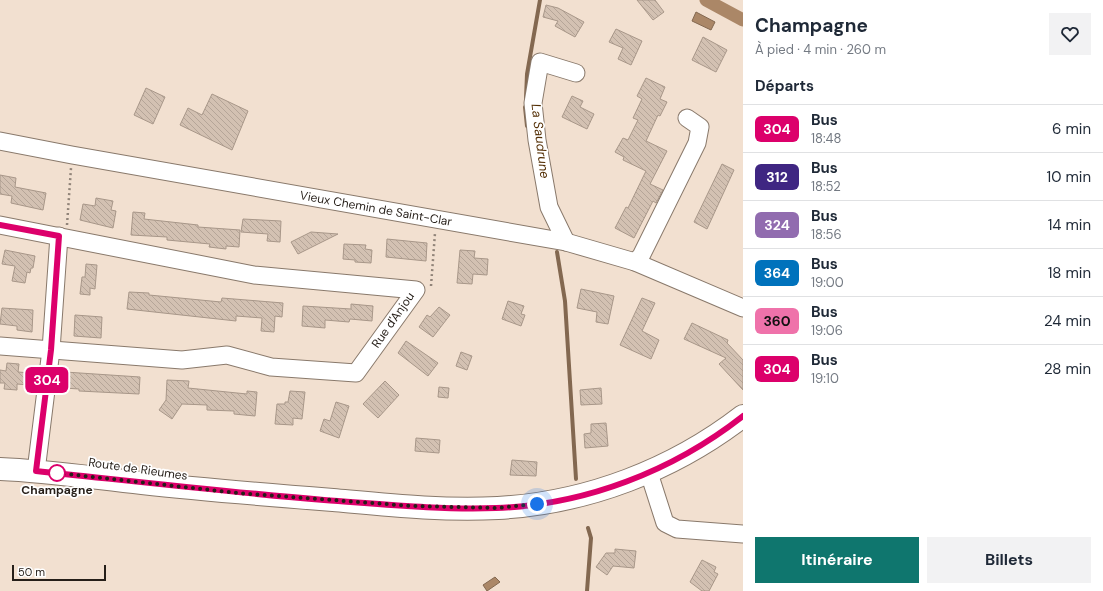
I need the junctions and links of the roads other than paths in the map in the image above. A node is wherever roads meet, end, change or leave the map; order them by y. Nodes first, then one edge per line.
1 (576, 73) dead end
2 (687, 118) dead end
3 (0, 141) edge
4 (0, 225) edge
5 (63, 237) junction
6 (566, 242) junction
7 (636, 262) junction
8 (743, 308) edge
9 (0, 346) edge
10 (51, 350) junction
11 (743, 416) edge
12 (0, 469) edge
13 (36, 471) junction
14 (649, 473) junction
15 (743, 534) edge

1 - 6 street
2 - 7 street
3 - 6 street, Vieux Chemin de Saint-Clar
4 - 5 street, Rue d'Anjou
5 - 10 street
5 - 10 street, Rue d'Anjou
6 - 7 street, Vieux Chemin de Saint-Clar
7 - 8 street, Vieux Chemin de Saint-Clar
9 - 10 street
10 - 13 street
11 - 14 main road, Route de Rieumes
12 - 13 main road, Route de Rieumes
13 - 14 main road, Route de Rieumes
14 - 15 street

